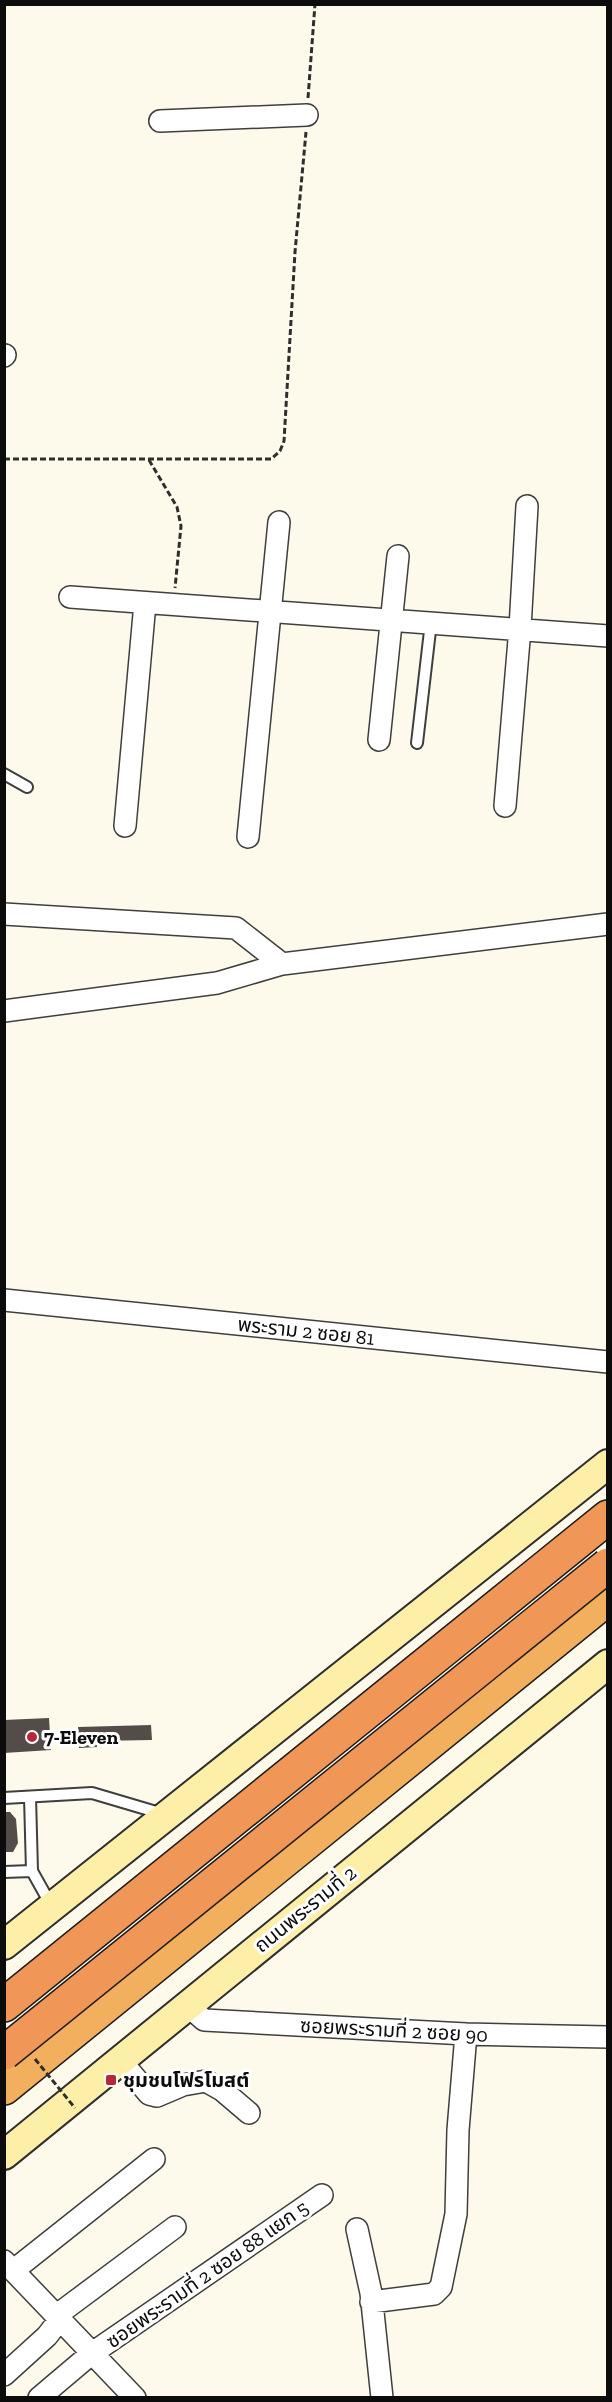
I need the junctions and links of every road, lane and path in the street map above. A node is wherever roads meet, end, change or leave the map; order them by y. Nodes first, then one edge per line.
1 (315, 4) edge
2 (307, 115) junction
3 (160, 121) dead end
4 (4, 459) edge
5 (149, 460) junction
6 (527, 506) dead end
7 (279, 522) dead end
8 (398, 556) dead end
9 (70, 597) dead end
10 (145, 603) junction
11 (174, 604) junction
12 (270, 611) junction
13 (390, 619) junction
14 (430, 622) junction
15 (520, 628) junction
16 (608, 636) edge
17 (379, 740) dead end
18 (417, 743) dead end
19 (4, 774) edge
20 (27, 788) dead end
21 (505, 806) dead end
22 (125, 825) dead end
23 (248, 837) dead end
24 (4, 914) edge
25 (608, 924) edge
26 (282, 964) junction
27 (4, 1011) edge
28 (5, 1304) edge
29 (608, 1362) edge
30 (608, 1464) edge
31 (608, 1517) edge
32 (608, 1565) edge
33 (608, 1598) edge
34 (606, 1666) edge
35 (30, 1797) junction
36 (4, 1798) edge
37 (166, 1815) junction
38 (32, 1871) junction
39 (4, 1872) edge
40 (52, 1907) junction
41 (4, 1945) edge
42 (4, 2005) edge
43 (187, 2005) junction
44 (466, 2034) junction
45 (608, 2037) edge
46 (19, 2054) edge
47 (120, 2060) junction
48 (4, 2088) edge
49 (75, 2108) dead end
50 (249, 2113) dead end
51 (4, 2155) edge
52 (154, 2159) dead end
53 (322, 2195) dead end
54 (175, 2227) dead end
55 (357, 2229) dead end
56 (9, 2266) edge
57 (371, 2302) junction
58 (59, 2317) junction
59 (91, 2354) junction
60 (4, 2375) edge
61 (39, 2397) edge
62 (135, 2397) edge
63 (382, 2397) edge

1 - 2 path
2 - 3 street
2 - 5 path
4 - 5 path
5 - 11 path
6 - 15 street
7 - 12 street
8 - 13 street
9 - 10 street
10 - 11 street
10 - 22 street
11 - 12 street
12 - 13 street
12 - 23 street
13 - 14 street
13 - 17 street
14 - 15 street
14 - 18 lane
15 - 16 street
15 - 21 street
19 - 20 lane
24 - 26 street
25 - 26 street
26 - 27 street
28 - 29 street, พระราม 2 ซอย 81
30 - 37 main road
31 - 42 highway
32 - 46 highway, bridge
33 - 48 highway
34 - 43 main road, ถนนพระรามที่ 2
35 - 36 lane
35 - 37 lane
35 - 38 lane
37 - 40 main road
38 - 39 lane
38 - 40 lane
40 - 41 main road
43 - 44 street, ซอยพระรามที่ 2 ซอย 90
43 - 47 main road, ถนนพระรามที่ 2
44 - 45 street, ซอยพระรามที่ 2 ซอย 90
44 - 57 street
46 - 49 path, bridge
47 - 50 street
47 - 51 main road, ถนนพระรามที่ 2
52 - 56 street
53 - 59 street, ซอยพระรามที่ 2 ซอย 88 แยก 5
54 - 58 street
55 - 57 street
56 - 58 street
57 - 63 street
58 - 59 street
58 - 60 street
59 - 61 street, ซอยพระรามที่ 2 ซอย 88 แยก 5
59 - 62 street

